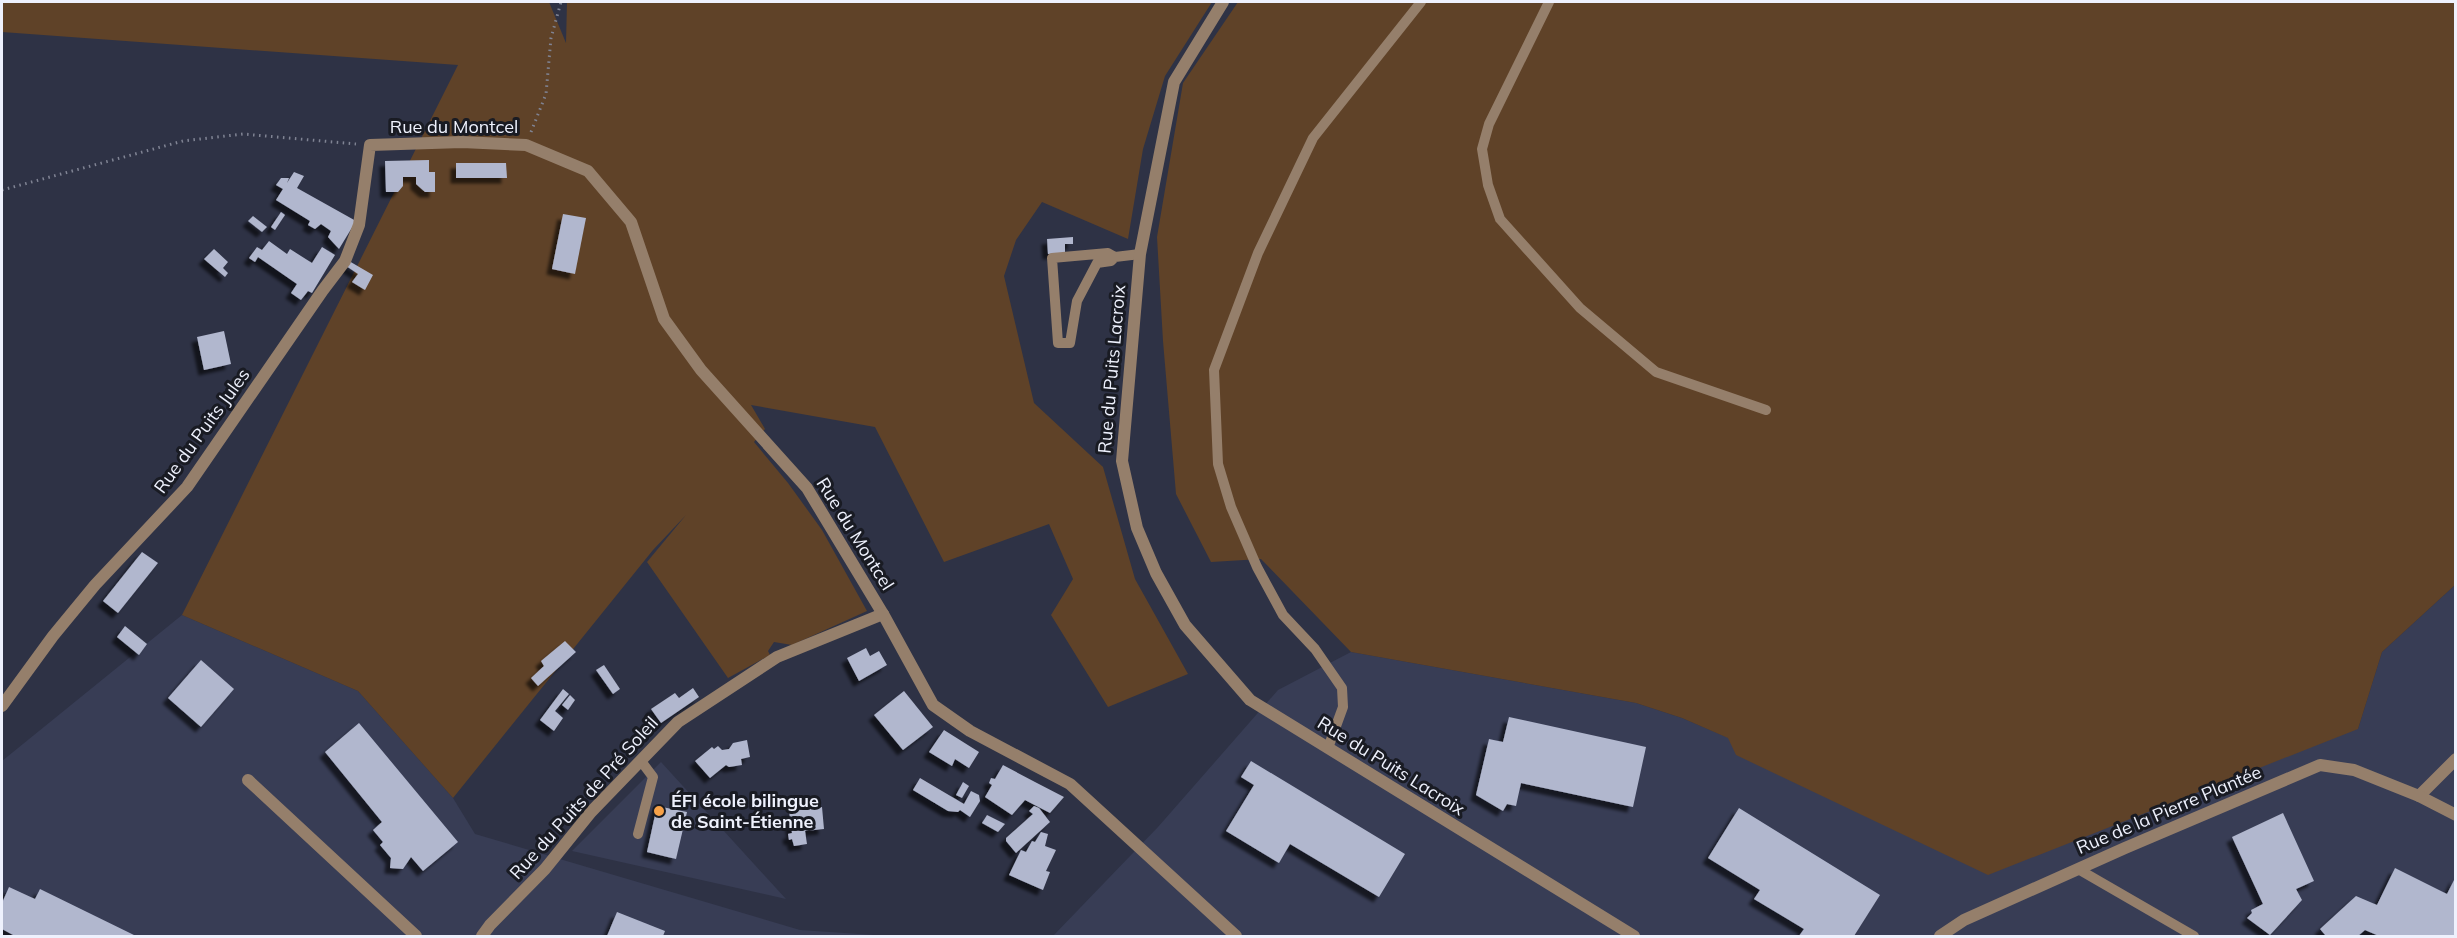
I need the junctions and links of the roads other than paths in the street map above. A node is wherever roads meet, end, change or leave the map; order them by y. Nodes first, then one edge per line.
1 (1223, 2) edge
2 (1421, 2) edge
3 (1550, 2) edge
4 (370, 145) joint
5 (1140, 254) junction
6 (1115, 257) junction
7 (1766, 410) dead end
8 (883, 614) junction
9 (2, 706) edge
10 (1328, 748) junction
11 (2456, 759) edge
12 (641, 761) junction
13 (248, 780) dead end
14 (2419, 796) junction
15 (2456, 815) edge
16 (638, 834) dead end
17 (2078, 869) junction
18 (416, 936) edge
19 (482, 936) edge
20 (1236, 936) edge
21 (1634, 936) edge
22 (1940, 936) edge
23 (2194, 936) edge

1 - 5 street, Rue du Puits Lacroix
2 - 10 lane
3 - 7 lane
4 - 8 street, Rue du Montcel
4 - 9 street, Rue du Puits Jules
5 - 6 lane
5 - 10 street, Rue du Puits Lacroix
6 - 6 lane
8 - 12 street, Rue du Puits de Pré Soleil
8 - 20 street, Rue du Montcel
10 - 21 street, Rue du Puits Lacroix
11 - 14 street
12 - 16 lane
12 - 19 street, Rue du Puits de Pré Soleil
13 - 18 street
14 - 15 street, Rue de la Pierre Plantée
14 - 17 street, Rue de la Pierre Plantée
17 - 22 street, Rue de la Pierre Plantée
17 - 23 lane

